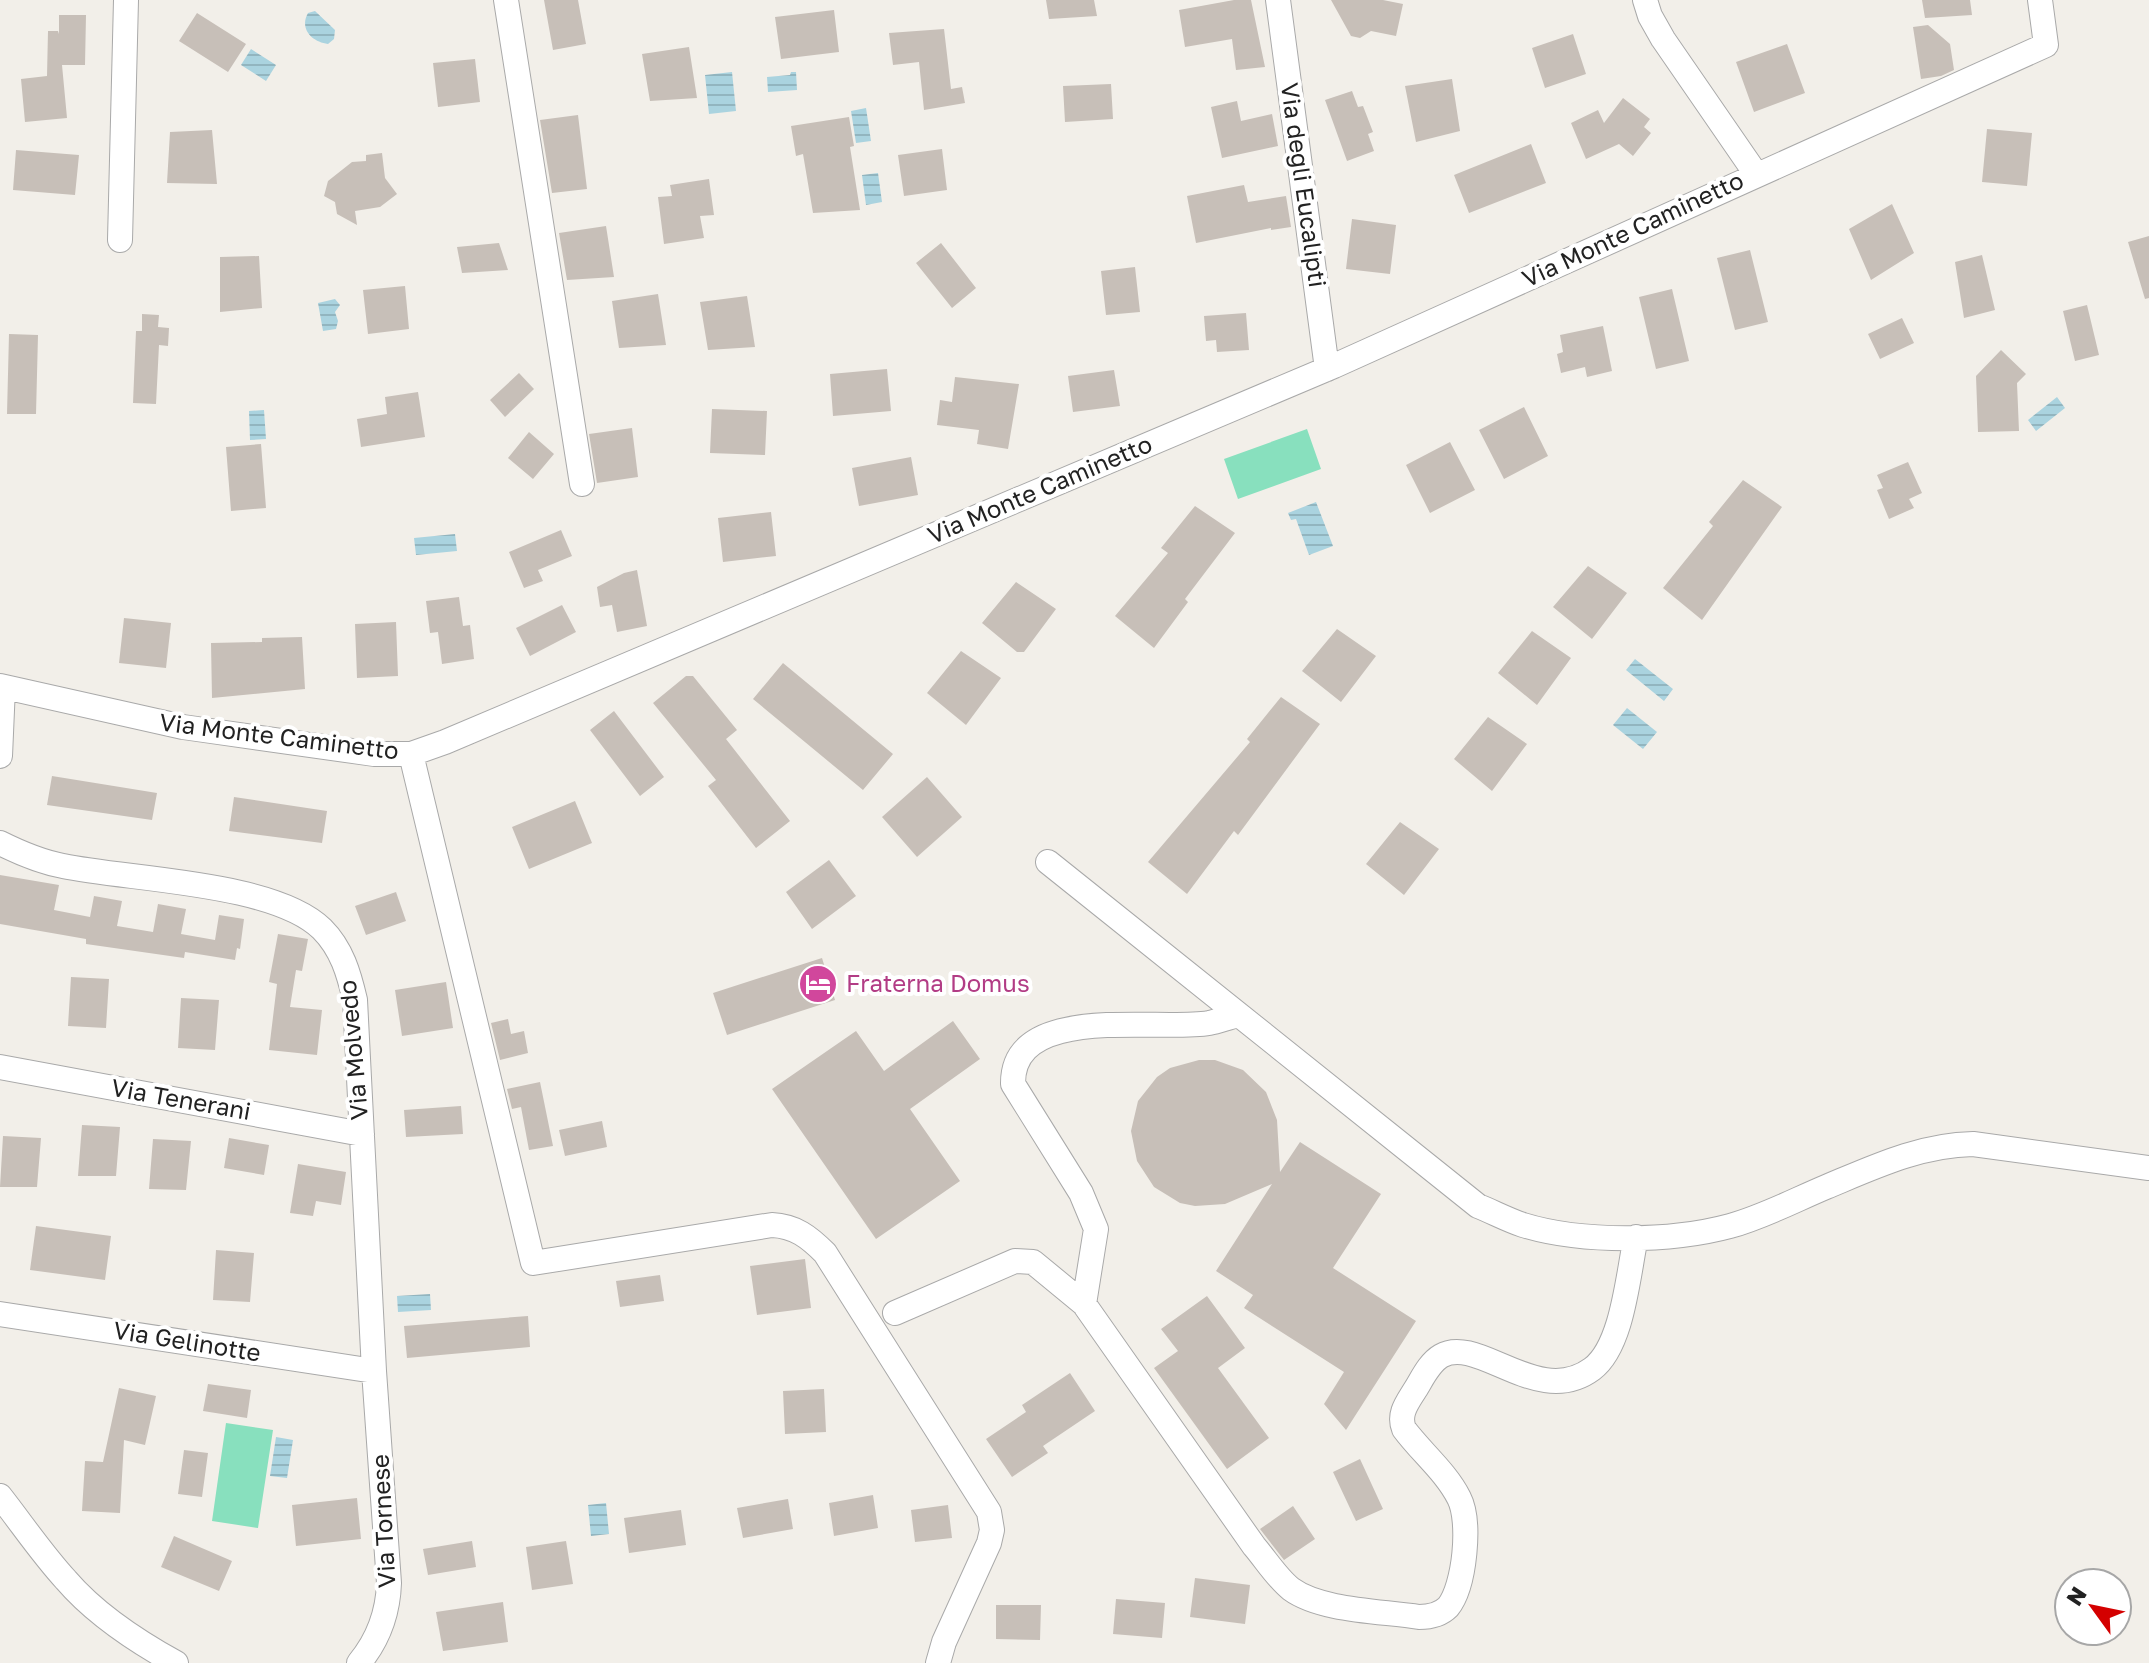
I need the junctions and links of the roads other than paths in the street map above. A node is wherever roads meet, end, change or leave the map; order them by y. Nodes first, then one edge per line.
1 (126, 0) edge
2 (506, 0) edge
3 (1278, 0) edge
4 (1645, 0) edge
5 (2040, 0) edge
6 (1756, 174) junction
7 (120, 240) dead end
8 (1327, 369) junction
9 (582, 484) dead end
10 (2, 686) edge
11 (411, 754) junction
12 (0, 756) edge
13 (0, 843) edge
14 (1048, 862) dead end
15 (1239, 1015) junction
16 (0, 1067) edge
17 (362, 1134) junction
18 (2149, 1168) edge
19 (1636, 1237) junction
20 (1084, 1304) junction
21 (895, 1313) dead end
22 (0, 1314) edge
23 (374, 1371) junction
24 (0, 1496) edge
25 (176, 1663) edge
26 (359, 1663) edge
27 (938, 1663) edge

1 - 7 street
2 - 9 street
3 - 8 street, Via degli Eucalipti
4 - 6 street
5 - 6 street, Via Monte Caminetto
6 - 8 street, Via Monte Caminetto
8 - 11 street, Via Monte Caminetto
10 - 11 street, Via Monte Caminetto
10 - 12 street
11 - 27 street
13 - 17 street, Via Molvedo
14 - 15 street
15 - 19 street
15 - 20 street
16 - 17 street, Via Tenerani
17 - 23 street, Via Molvedo
18 - 19 street
19 - 20 street
20 - 21 street
22 - 23 street, Via Gelinotte
23 - 26 street, Via Tornese
24 - 25 street

